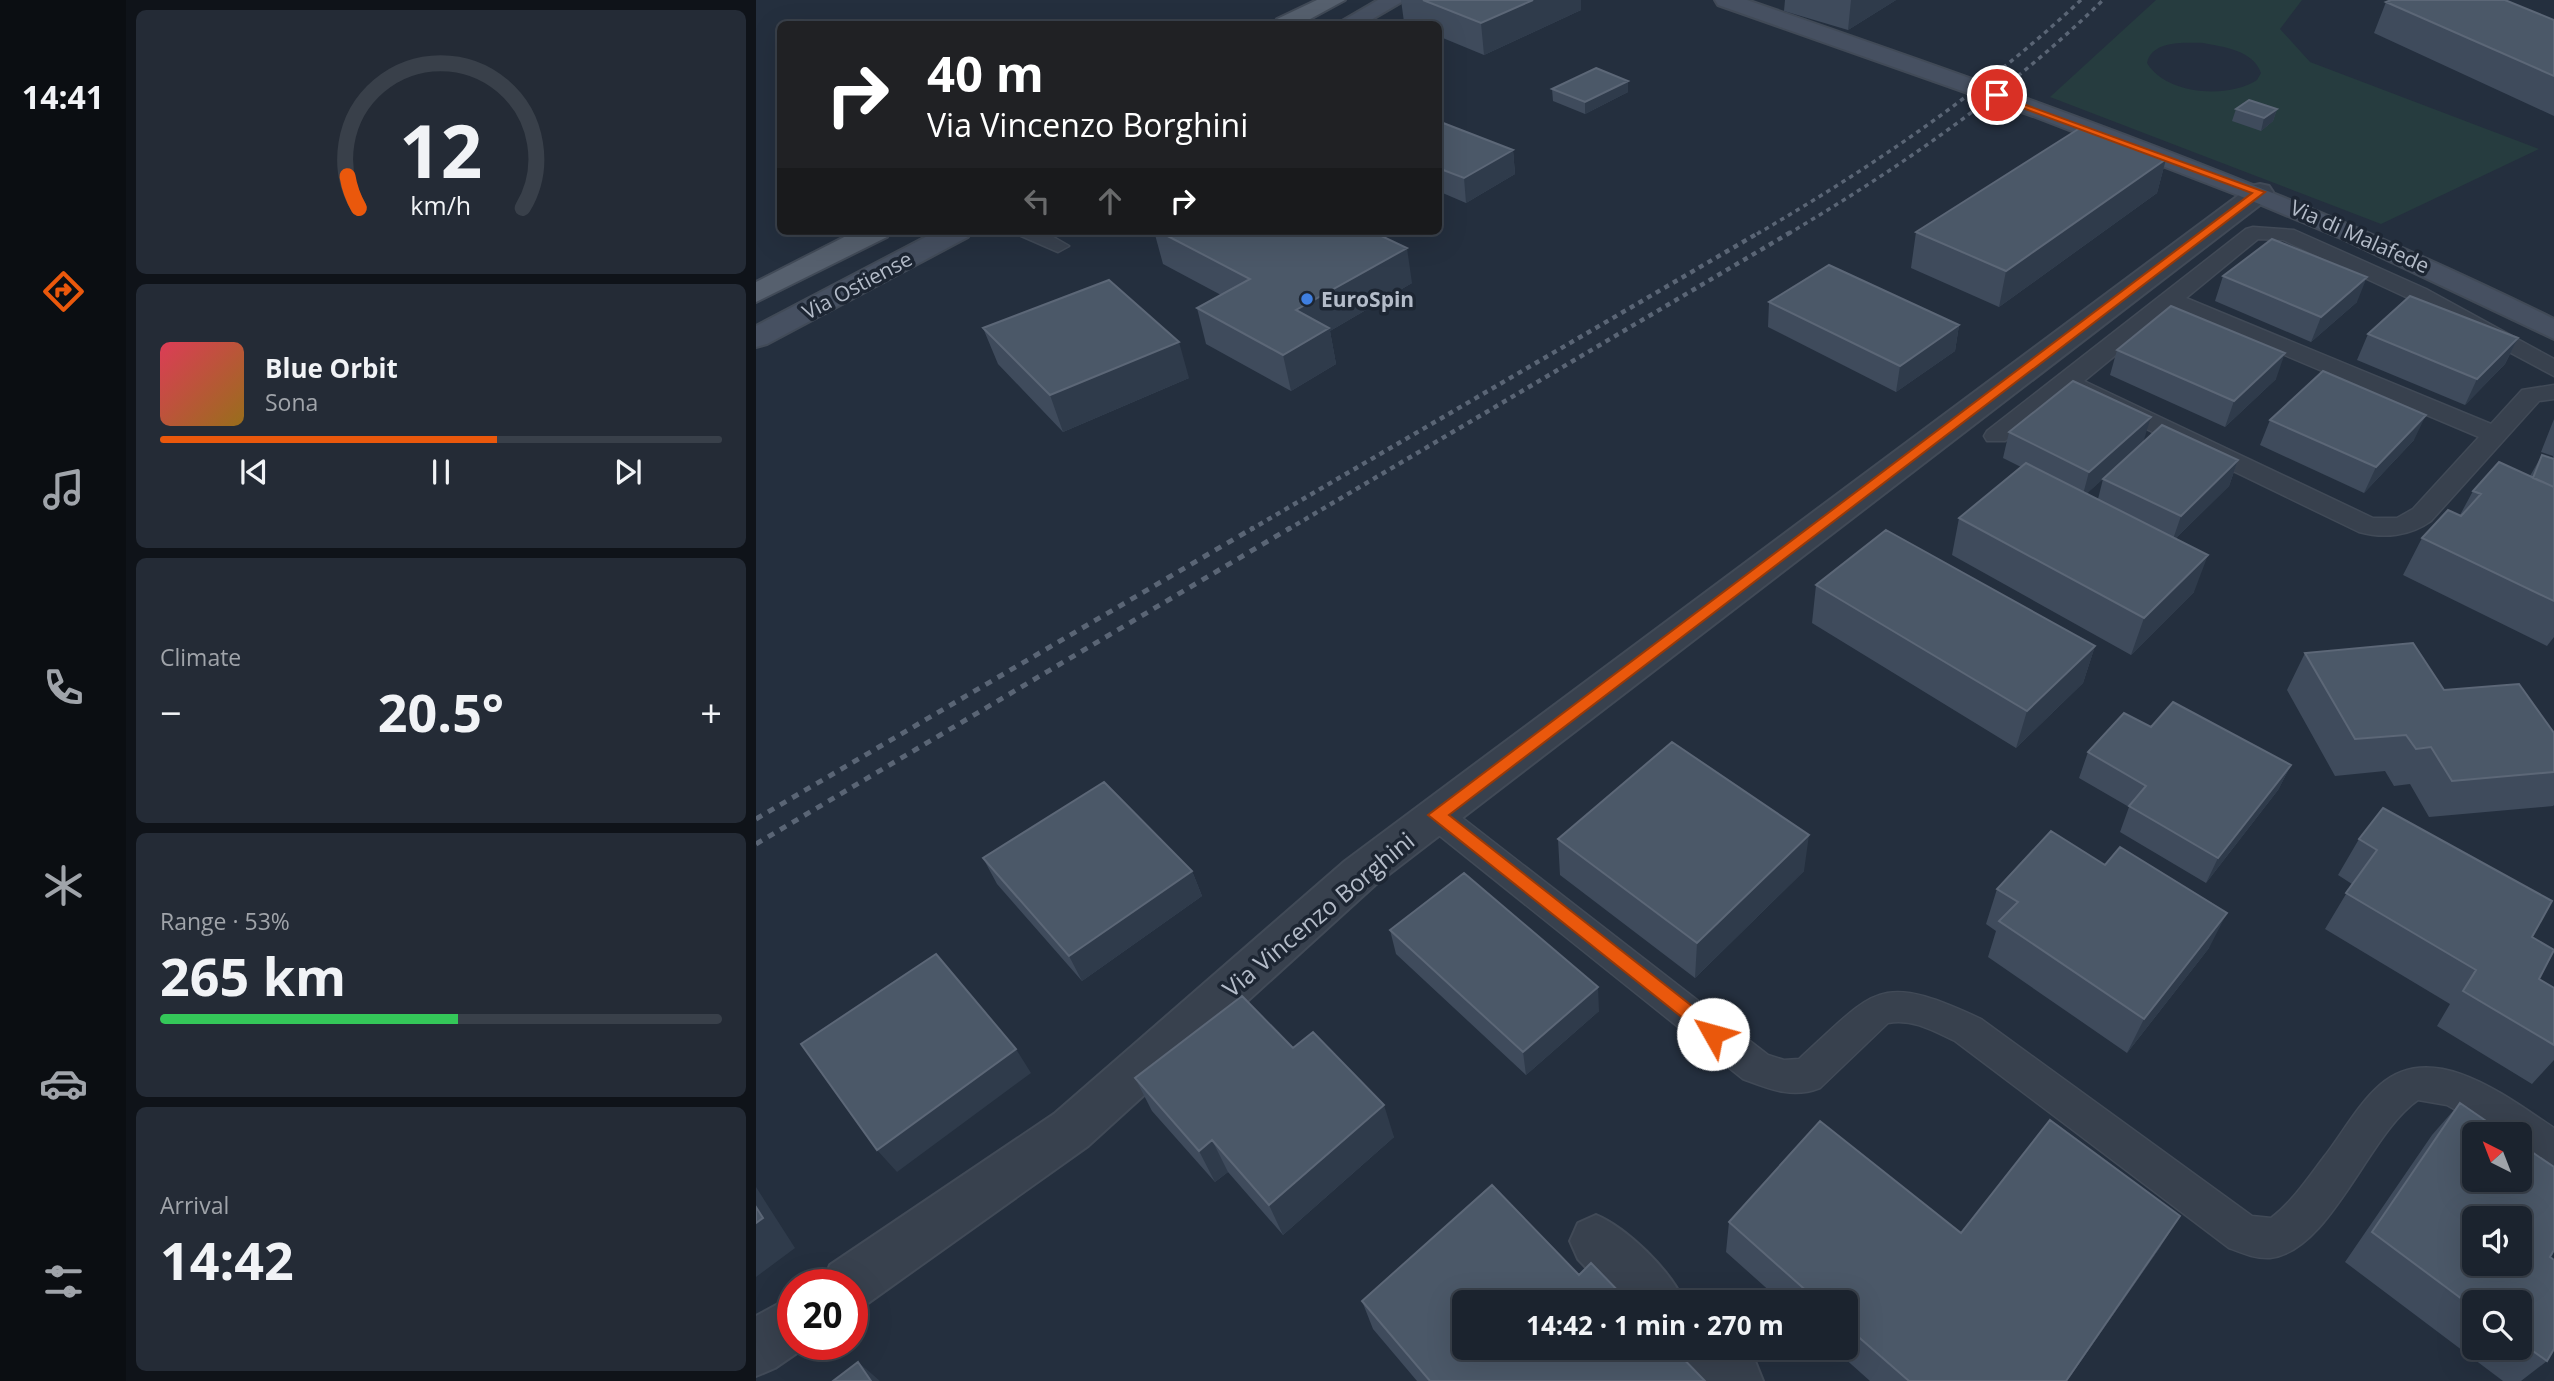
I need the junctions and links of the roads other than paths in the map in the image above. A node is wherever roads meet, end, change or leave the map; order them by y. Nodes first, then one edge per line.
1 (1334, 0) edge
2 (1394, 0) edge
3 (1726, 0) edge
4 (1291, 21) edge
5 (1354, 21) edge
6 (2260, 192) junction
7 (869, 235) edge
8 (950, 235) edge
9 (1035, 235) edge
10 (1058, 246) dead end
11 (756, 293) edge
12 (2170, 299) junction
13 (2554, 330) edge
14 (756, 338) edge
15 (2554, 369) edge
16 (2068, 382) junction
17 (2554, 392) edge
18 (2495, 435) junction
19 (1996, 436) dead end
20 (1436, 815) junction
21 (2554, 1149) edge
22 (1596, 1241) dead end
23 (868, 1271) edge
24 (1645, 1290) edge
25 (777, 1334) edge
26 (756, 1349) edge
27 (1714, 1360) edge
28 (1735, 1381) edge

1 - 4 main road
2 - 5 street
3 - 6 street, Via di Malafede
6 - 13 street, Via di Malafede
6 - 20 street, Via Vincenzo Borghini
7 - 11 main road
8 - 14 street, Via Ostiense
9 - 10 lane
12 - 15 lane
12 - 16 lane
12 - 18 lane
16 - 18 lane
16 - 19 lane
17 - 18 lane
20 - 21 lane
20 - 23 street, Via Vincenzo Borghini
22 - 24 street
25 - 26 street
27 - 28 street

